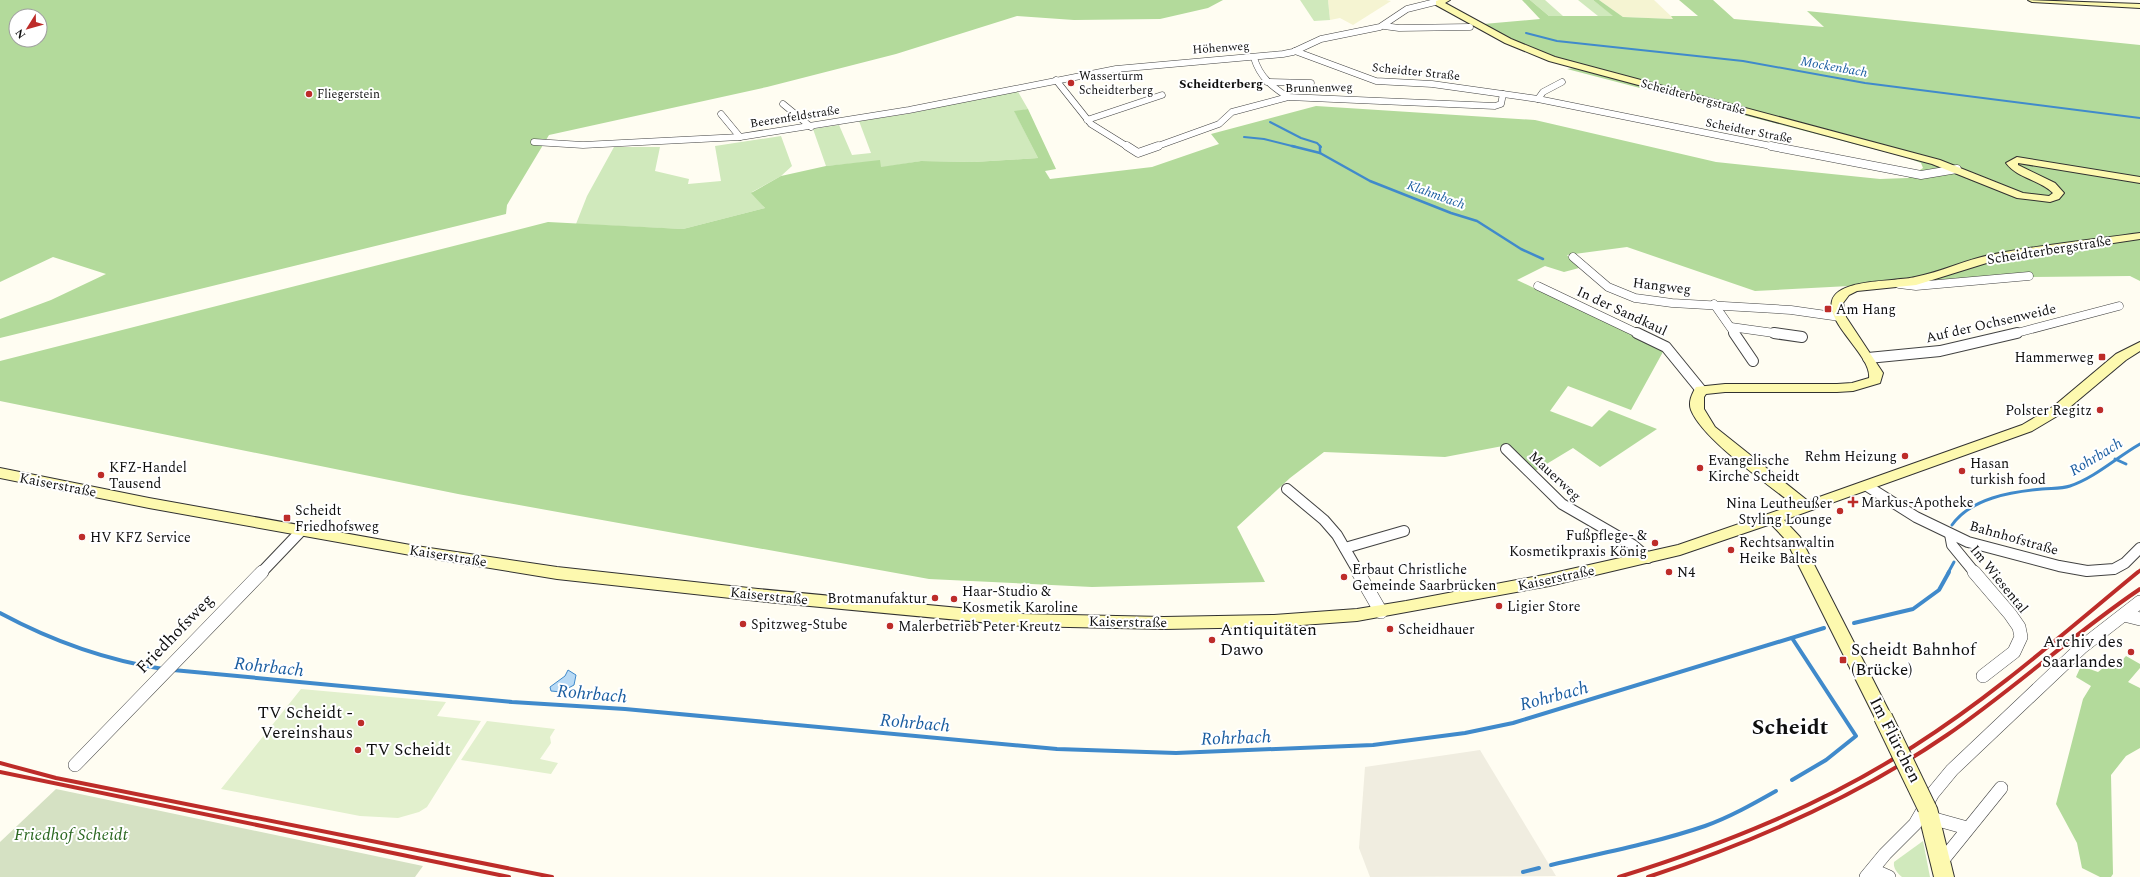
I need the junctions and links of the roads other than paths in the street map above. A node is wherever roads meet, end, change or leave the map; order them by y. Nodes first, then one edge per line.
1 (2032, 0) edge
2 (1439, 2) edge
3 (2140, 6) edge
4 (1472, 25) junction
5 (1384, 26) junction
6 (1295, 51) junction
7 (1254, 58) junction
8 (1056, 80) junction
9 (1268, 82) junction
10 (1562, 82) dead end
11 (1311, 83) dead end
12 (1503, 94) junction
13 (1162, 96) dead end
14 (1288, 97) junction
15 (1538, 99) junction
16 (783, 104) dead end
17 (721, 114) dead end
18 (1087, 120) junction
19 (811, 126) junction
20 (740, 137) junction
21 (534, 142) dead end
22 (1957, 169) junction
23 (2140, 180) edge
24 (2140, 236) edge
25 (1573, 257) dead end
26 (2029, 276) dead end
27 (1888, 283) junction
28 (1538, 286) dead end
29 (1714, 304) junction
30 (2119, 306) dead end
31 (1840, 317) junction
32 (1731, 327) junction
33 (1802, 337) dead end
34 (2140, 346) edge
35 (1868, 358) junction
36 (1753, 360) dead end
37 (1701, 390) junction
38 (1506, 449) dead end
39 (0, 473) edge
40 (1867, 486) junction
41 (1287, 489) dead end
42 (1806, 507) junction
43 (1774, 518) junction
44 (302, 530) junction
45 (1404, 531) dead end
46 (1950, 534) junction
47 (1345, 548) junction
48 (2138, 550) edge
49 (1648, 558) junction
50 (2140, 602) edge
51 (1381, 612) junction
52 (2124, 615) junction
53 (2140, 619) edge
54 (1983, 676) dead end
55 (75, 765) dead end
56 (2001, 788) dead end
57 (1929, 813) junction
58 (1967, 828) junction
59 (1946, 872) edge
60 (1870, 874) edge
61 (1889, 877) edge

1 - 3 street
2 - 4 street, Scheidterbergstraße
2 - 5 street, Höhenweg
4 - 5 street, Höhenweg
4 - 22 street, Scheidterbergstraße
5 - 6 street, Höhenweg
6 - 7 street, Höhenweg
6 - 12 street, Scheidter Straße
7 - 8 street, Höhenweg
7 - 9 street
8 - 18 street
8 - 19 street, Beerenfeldstraße
9 - 11 street
9 - 14 street
10 - 15 street
12 - 14 street, Brunnenweg
12 - 15 street, Scheidter Straße
13 - 18 street
14 - 18 street, Brunnenweg
15 - 22 street, Scheidter Straße
16 - 19 street
17 - 20 street
19 - 20 street, Beerenfeldstraße
20 - 21 street, Beerenfeldstraße
22 - 23 street, Scheidterbergstraße
24 - 27 street, Scheidterbergstraße
25 - 29 street, Hangweg
26 - 27 street, Scheidterbergstraße
27 - 31 street, Scheidterbergstraße
28 - 37 street, In der Sandkaul
29 - 31 street, Hangweg
29 - 32 street
30 - 35 street, Auf der Ochsenweide
31 - 35 street
32 - 33 street
32 - 36 street
34 - 40 street, Kaiserstraße
35 - 37 street
37 - 42 street
38 - 49 street, Mauerweg
39 - 44 street, Kaiserstraße
40 - 42 street, Kaiserstraße
40 - 46 street, Bahnhofstraße
41 - 47 street
42 - 43 street, Kaiserstraße
43 - 49 street, Kaiserstraße
43 - 57 street, Im Flürchen, bridge
44 - 51 street, Kaiserstraße
44 - 55 street, Friedhofsweg
45 - 47 street
46 - 48 street, Bahnhofstraße
46 - 54 street, Im Wiesental
47 - 51 street
49 - 51 street, Kaiserstraße
50 - 52 street
52 - 53 street
52 - 60 street
56 - 58 street, Im Flürchen
57 - 58 street
57 - 59 street, Im Flürchen
58 - 59 street, Im Flürchen
60 - 61 street

